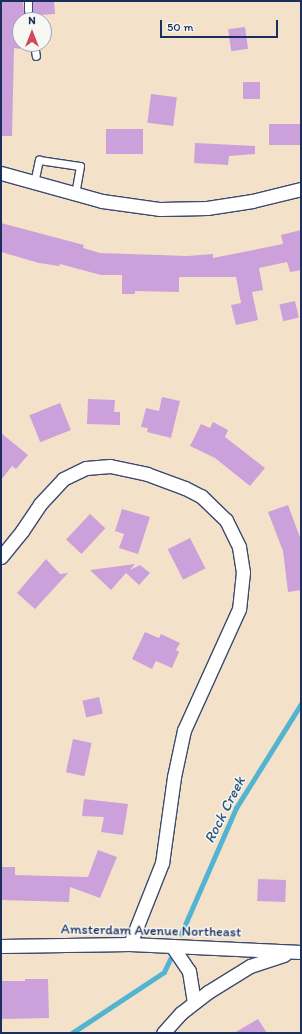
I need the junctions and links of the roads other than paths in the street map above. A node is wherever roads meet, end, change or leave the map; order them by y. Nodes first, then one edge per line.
1 (28, 1) edge
2 (28, 10) dead end
3 (35, 52) edge
4 (36, 56) dead end
5 (1, 173) edge
6 (34, 183) junction
7 (301, 189) edge
8 (75, 194) junction
9 (1, 557) edge
10 (130, 944) junction
11 (1, 946) edge
12 (172, 946) junction
13 (300, 952) edge
14 (194, 1001) junction
15 (163, 1033) edge

1 - 2 lane
3 - 4 lane
5 - 6 street
6 - 8 street
6 - 8 lane
7 - 8 street
9 - 10 street
10 - 11 street, Amsterdam Avenue Northeast
10 - 12 street, Amsterdam Avenue Northeast
12 - 13 street, Amsterdam Avenue Northeast
12 - 14 street
13 - 14 street
14 - 15 street

